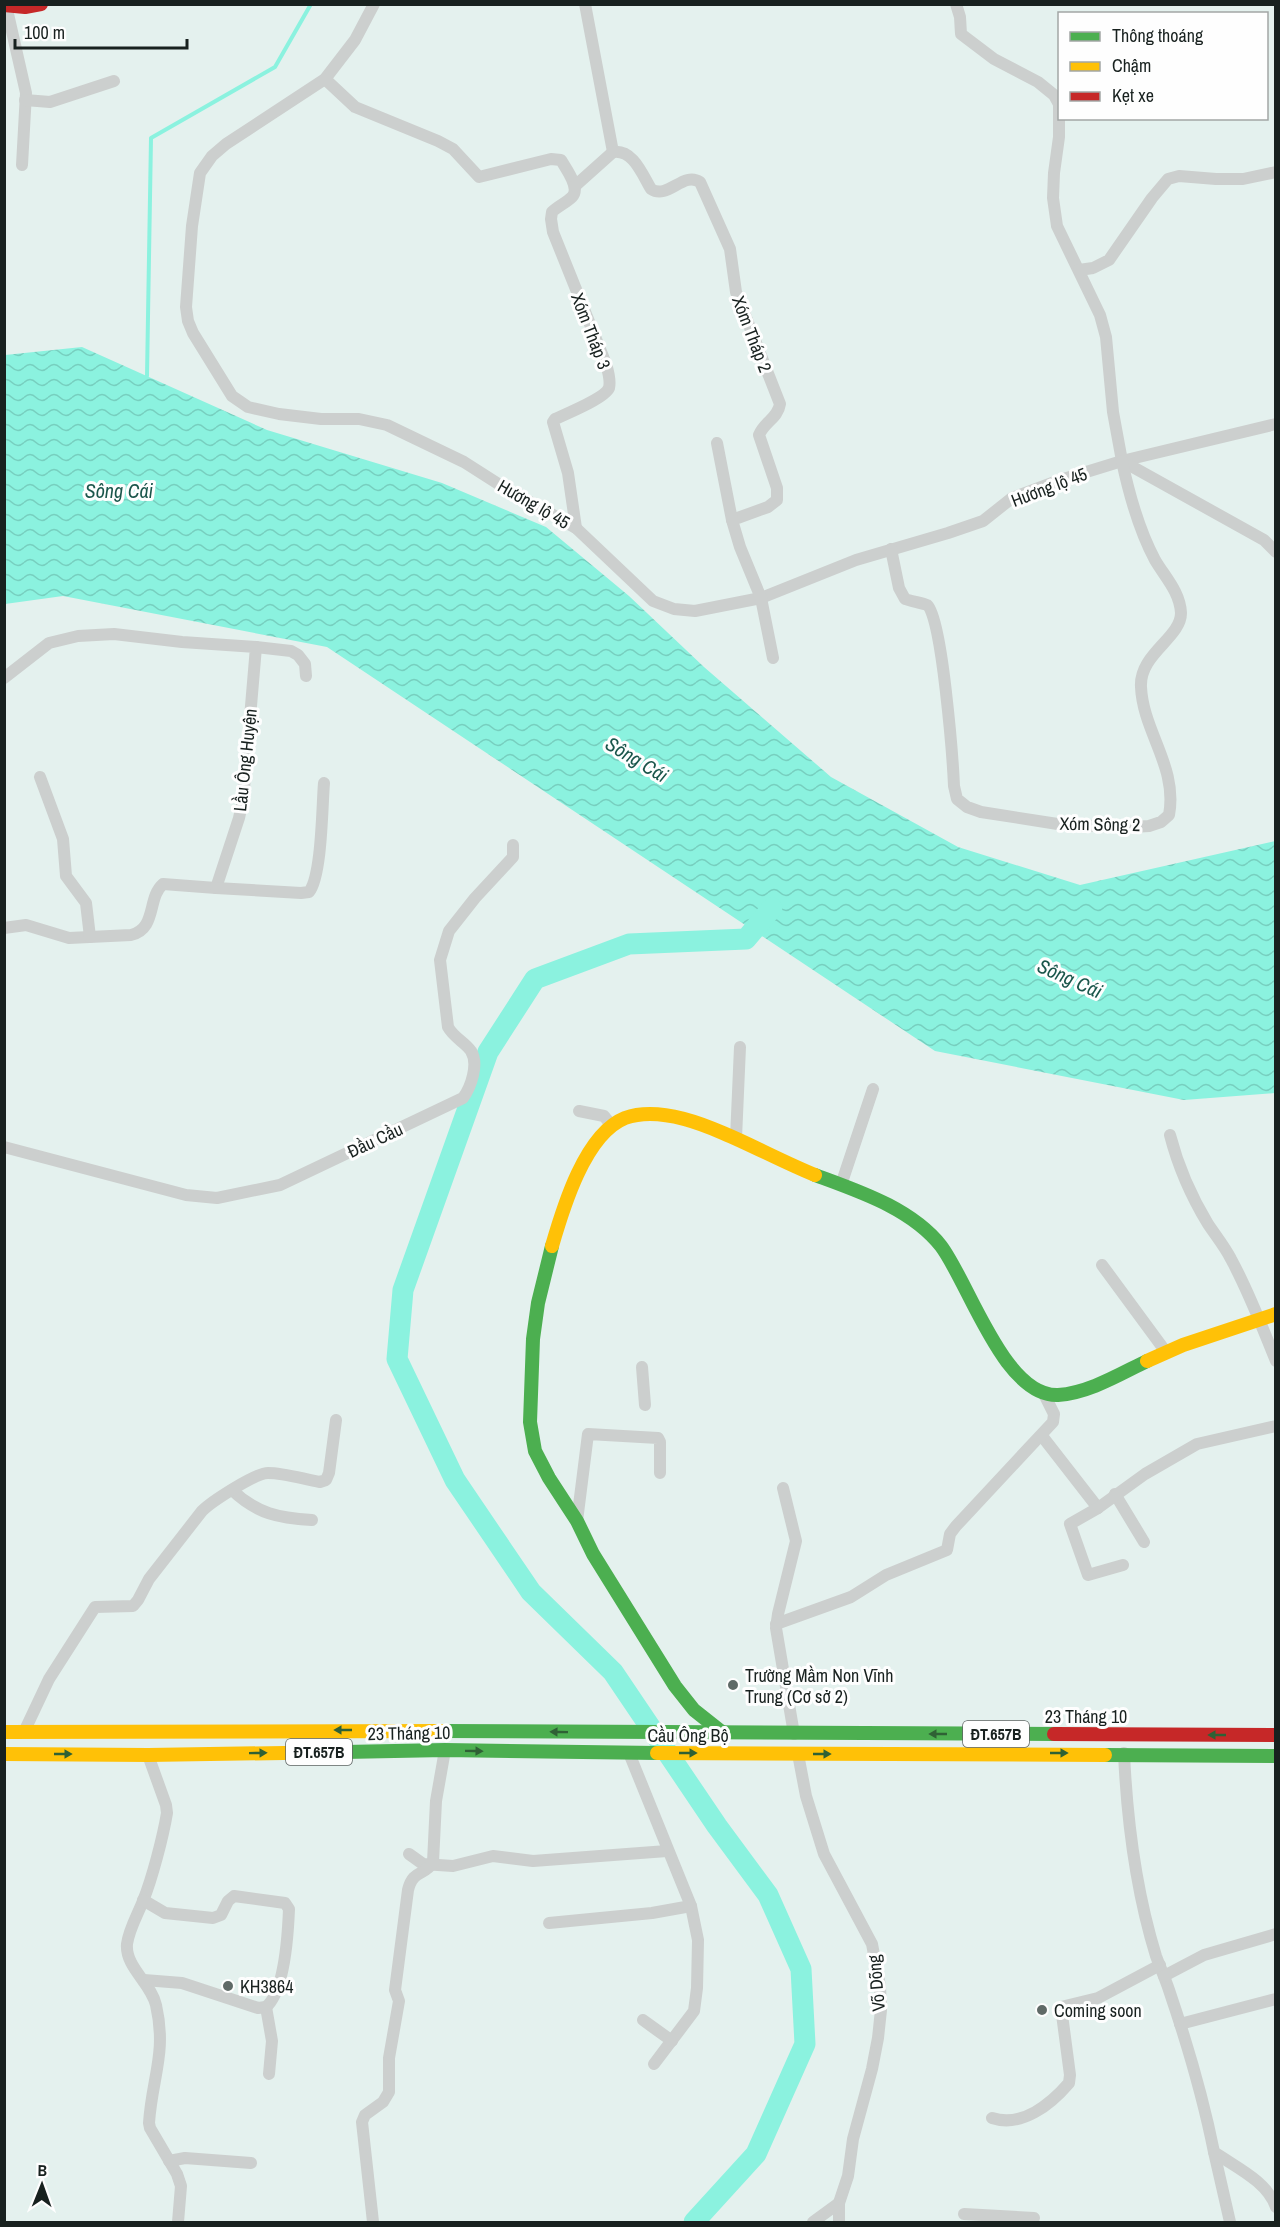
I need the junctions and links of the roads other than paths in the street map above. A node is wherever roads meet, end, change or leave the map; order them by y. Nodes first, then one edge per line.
1 (41, 4) edge
2 (374, 4) edge
3 (585, 4) edge
4 (956, 4) edge
5 (5, 5) edge
6 (325, 78) junction
7 (114, 81) dead end
8 (25, 100) junction
9 (1058, 102) edge
10 (1059, 120) edge
11 (613, 152) junction
12 (22, 165) dead end
13 (1275, 172) edge
14 (575, 186) junction
15 (1079, 270) junction
16 (1275, 424) edge
17 (717, 443) dead end
18 (1122, 460) junction
19 (732, 520) junction
20 (576, 528) junction
21 (891, 549) junction
22 (1275, 552) edge
23 (761, 598) junction
24 (256, 647) junction
25 (773, 658) dead end
26 (306, 676) dead end
27 (4, 678) edge
28 (40, 777) dead end
29 (324, 783) dead end
30 (513, 845) dead end
31 (216, 888) junction
32 (4, 928) edge
33 (90, 937) junction
34 (740, 1047) dead end
35 (873, 1089) dead end
36 (579, 1111) dead end
37 (612, 1126) junction
38 (1170, 1135) dead end
39 (736, 1138) junction
40 (4, 1147) edge
41 (842, 1185) junction
42 (1101, 1264) dead end
43 (1275, 1314) edge
44 (1260, 1320) junction
45 (1166, 1352) junction
46 (1275, 1361) edge
47 (642, 1367) dead end
48 (1044, 1394) junction
49 (645, 1405) dead end
50 (336, 1420) dead end
51 (1275, 1426) edge
52 (1042, 1436) junction
53 (660, 1473) dead end
54 (783, 1488) dead end
55 (232, 1490) junction
56 (1115, 1494) junction
57 (1098, 1508) junction
58 (312, 1520) dead end
59 (577, 1521) junction
60 (1144, 1542) dead end
61 (1123, 1565) dead end
62 (776, 1624) junction
63 (4, 1732) edge
64 (24, 1732) junction
65 (148, 1732) junction
66 (617, 1733) joint
67 (719, 1733) junction
68 (794, 1734) junction
69 (1275, 1735) edge
70 (446, 1750) junction
71 (631, 1753) junction
72 (742, 1753) joint
73 (1124, 1753) junction
74 (4, 1754) edge
75 (798, 1754) junction
76 (148, 1755) junction
77 (1275, 1755) edge
78 (667, 1851) junction
79 (409, 1854) dead end
80 (431, 1866) junction
81 (143, 1900) junction
82 (691, 1906) junction
83 (549, 1923) dead end
84 (1275, 1934) edge
85 (1162, 1970) junction
86 (144, 1980) junction
87 (1275, 1999) edge
88 (266, 2007) junction
89 (643, 2020) dead end
90 (1180, 2024) junction
91 (672, 2041) junction
92 (654, 2064) dead end
93 (269, 2074) dead end
94 (992, 2118) dead end
95 (1214, 2152) junction
96 (169, 2161) junction
97 (251, 2163) dead end
98 (839, 2203) junction
99 (1275, 2207) edge
100 (964, 2214) dead end
101 (1034, 2218) dead end
102 (178, 2223) edge
103 (373, 2223) edge
104 (813, 2223) edge
105 (839, 2223) edge
106 (1230, 2223) edge

1 - 5 main road
2 - 6 street, Hương lộ 45
3 - 11 street
4 - 9 street
5 - 8 street
6 - 14 street
6 - 20 street, Hương lộ 45
7 - 8 street
8 - 12 street
10 - 15 street
11 - 14 street, Xóm Tháp 3
11 - 19 street, Xóm Tháp 2
13 - 15 street
14 - 20 street, Xóm Tháp 3
15 - 18 street
16 - 18 street, Hương lộ 45
17 - 19 street
18 - 21 street, Hương lộ 45
18 - 21 street, Xóm Sông 2
18 - 22 street
19 - 23 street
20 - 23 street, Hương lộ 45
21 - 23 street, Hương lộ 45
23 - 25 street
24 - 26 street
24 - 27 street
24 - 31 street, Lầu Ông Huyện
28 - 33 street
29 - 31 street
30 - 40 street, Đầu Cầu
31 - 33 street
32 - 33 street
34 - 39 street
35 - 41 street
36 - 37 street
37 - 39 main road
37 - 59 main road
38 - 44 street
39 - 41 main road
41 - 48 main road
42 - 45 street
43 - 44 main road
44 - 45 main road
44 - 46 street
45 - 48 main road
47 - 49 street
48 - 52 street
50 - 55 street
51 - 56 street
52 - 57 street
52 - 62 street
53 - 59 street
54 - 62 street
55 - 58 street
55 - 64 street
56 - 57 street
56 - 60 street
57 - 61 street
59 - 67 main road
62 - 68 street
63 - 64 main road, 23 Tháng 10 / ĐT.657B
64 - 65 main road, 23 Tháng 10 / ĐT.657B
66 -> 65 main road, 23 Tháng 10 / ĐT.657B
65 - 76 main road
66 - 67 main road, Cầu Ông Bộ / ĐT.657B
67 - 68 main road, 23 Tháng 10 / ĐT.657B
69 -> 68 main road, 23 Tháng 10 / ĐT.657B
68 - 75 main road
70 -> 71 main road, 23 Tháng 10 / ĐT.657B
76 -> 70 main road, 23 Tháng 10 / ĐT.657B
70 - 80 street
71 -> 72 main road, Cầu Ông Bộ / ĐT.657B
71 - 78 street
72 - 75 main road, 23 Tháng 10 / ĐT.657B
75 -> 73 main road, 23 Tháng 10 / ĐT.657B
73 - 77 main road, 23 Tháng 10 / ĐT.657B
73 - 85 street
74 -> 76 main road, 23 Tháng 10 / ĐT.657B
75 - 98 street, Võ Dõng
76 - 81 street
78 - 80 street
78 - 82 street
79 - 80 street
80 - 103 street
81 - 86 street
81 - 88 street
82 - 83 street
82 - 91 street
84 - 85 street
85 - 90 street
85 - 94 street
86 - 88 street
86 - 96 street
87 - 90 street
88 - 93 street
89 - 91 street
90 - 95 street
91 - 92 street
95 - 99 street
95 - 106 street
96 - 97 street
96 - 102 street
98 - 104 street
98 - 105 street, Võ Dõng
100 - 101 street

